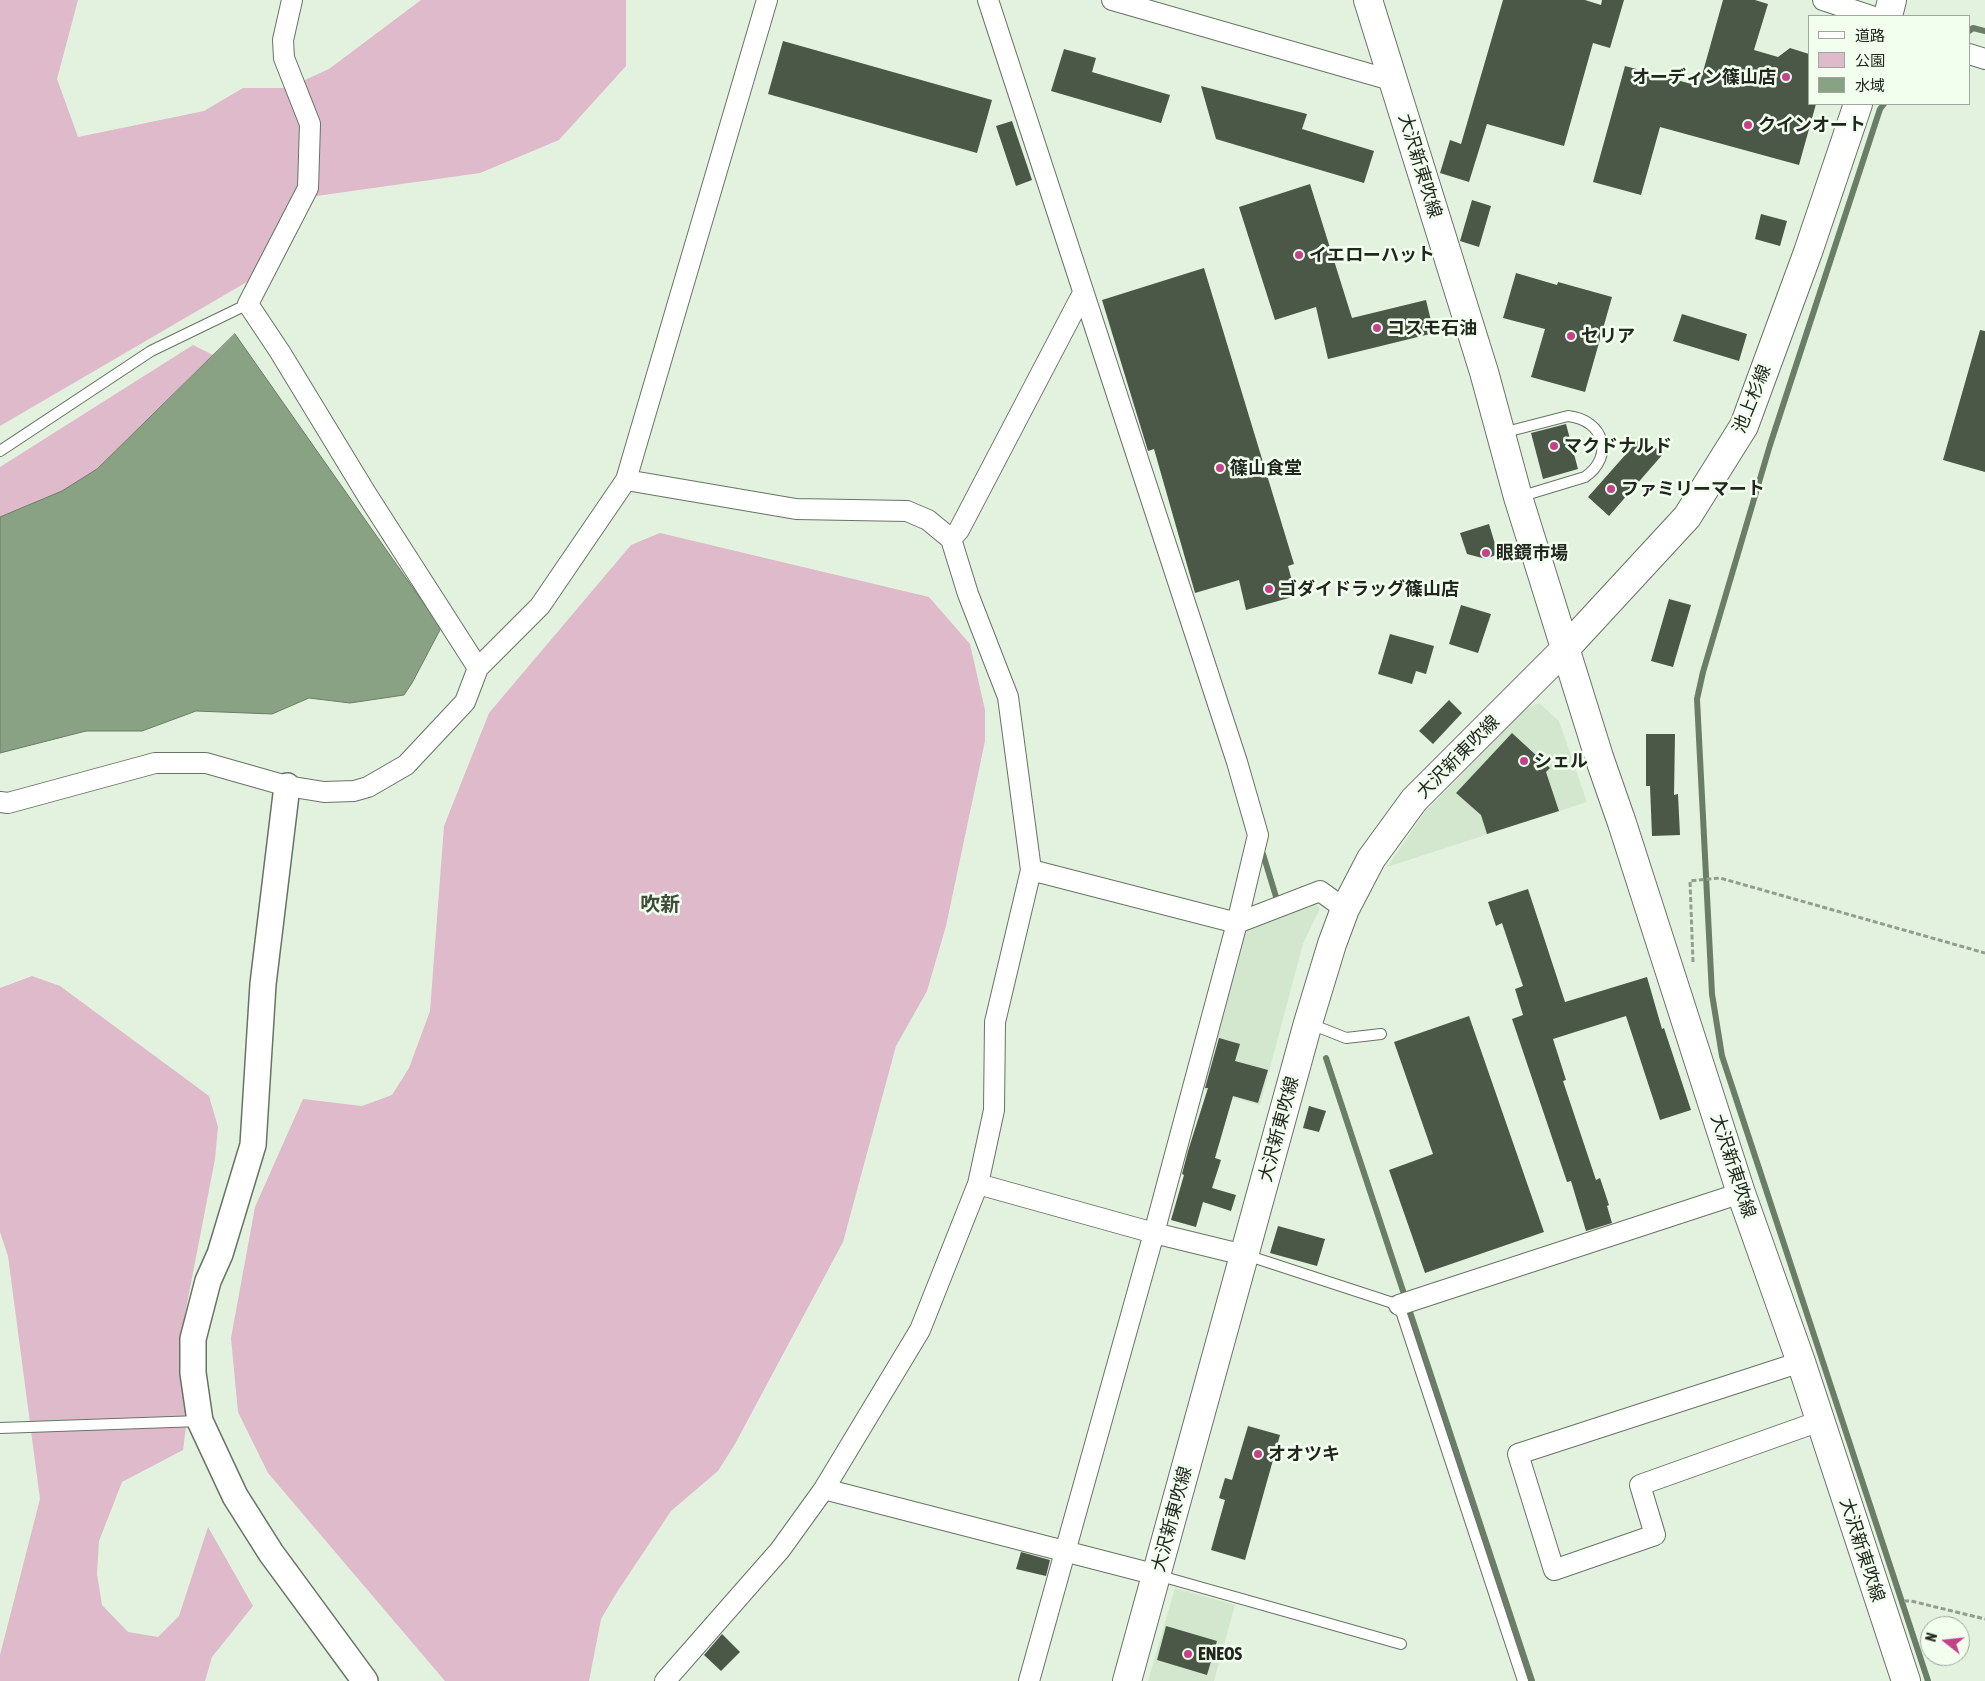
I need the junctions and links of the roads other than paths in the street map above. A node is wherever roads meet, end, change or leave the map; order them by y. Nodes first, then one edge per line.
1 (292, 0) edge
2 (766, 0) edge
3 (988, 0) edge
4 (1112, 0) edge
5 (1368, 0) edge
6 (1823, 0) edge
7 (1892, 0) edge
8 (1868, 15) edge
9 (1888, 15) edge
10 (1970, 54) edge
11 (1985, 59) edge
12 (1394, 81) junction
13 (1858, 105) edge
14 (1083, 293) junction
15 (248, 304) junction
16 (1501, 434) junction
17 (0, 452) edge
18 (626, 480) junction
19 (1518, 497) junction
20 (951, 539) junction
21 (1565, 648) junction
22 (478, 668) junction
23 (287, 786) junction
24 (0, 802) edge
25 (1031, 870) junction
26 (1345, 909) junction
27 (1237, 923) junction
28 (1308, 1023) junction
29 (1381, 1034) dead end
30 (978, 1184) junction
31 (1741, 1193) junction
32 (1154, 1233) junction
33 (1244, 1255) junction
34 (1399, 1305) junction
35 (1801, 1362) junction
36 (200, 1421) junction
37 (1820, 1421) junction
38 (0, 1428) edge
39 (824, 1489) junction
40 (1065, 1551) junction
41 (1156, 1575) junction
42 (1401, 1644) dead end
43 (365, 1681) edge
44 (666, 1681) edge
45 (1029, 1681) edge
46 (1127, 1681) edge
47 (1523, 1681) edge
48 (1906, 1681) edge

1 - 15 street
2 - 18 street
3 - 14 street
4 - 12 street
5 - 12 main road, 大沢新東吹線
6 - 8 street
7 - 9 main road
10 - 11 street
12 - 16 main road, 大沢新東吹線
13 - 21 main road, 池上杉線
14 - 20 street
14 - 27 street
15 - 17 lane
15 - 22 street
16 - 19 main road, 大沢新東吹線
16 - 19 lane
18 - 20 street
18 - 22 street
19 - 21 main road, 大沢新東吹線
20 - 25 street
21 - 26 main road, 大沢新東吹線
21 - 31 main road, 大沢新東吹線
22 - 23 street
23 - 24 street
23 - 36 street
25 - 27 street
25 - 30 street
26 - 27 street
26 - 28 main road, 大沢新東吹線
27 - 32 street
28 - 29 lane
28 - 33 main road, 大沢新東吹線
30 - 32 street
30 - 39 street
31 - 34 street
31 - 35 main road, 大沢新東吹線
32 - 33 street
32 - 40 street
33 - 34 lane
33 - 41 main road, 大沢新東吹線
34 - 47 lane
35 - 37 main road, 大沢新東吹線
35 - 37 street
36 - 38 lane
36 - 43 street
37 - 48 main road, 大沢新東吹線
39 - 40 street
39 - 44 street
40 - 41 street
40 - 45 street
41 - 42 lane
41 - 46 main road, 大沢新東吹線

